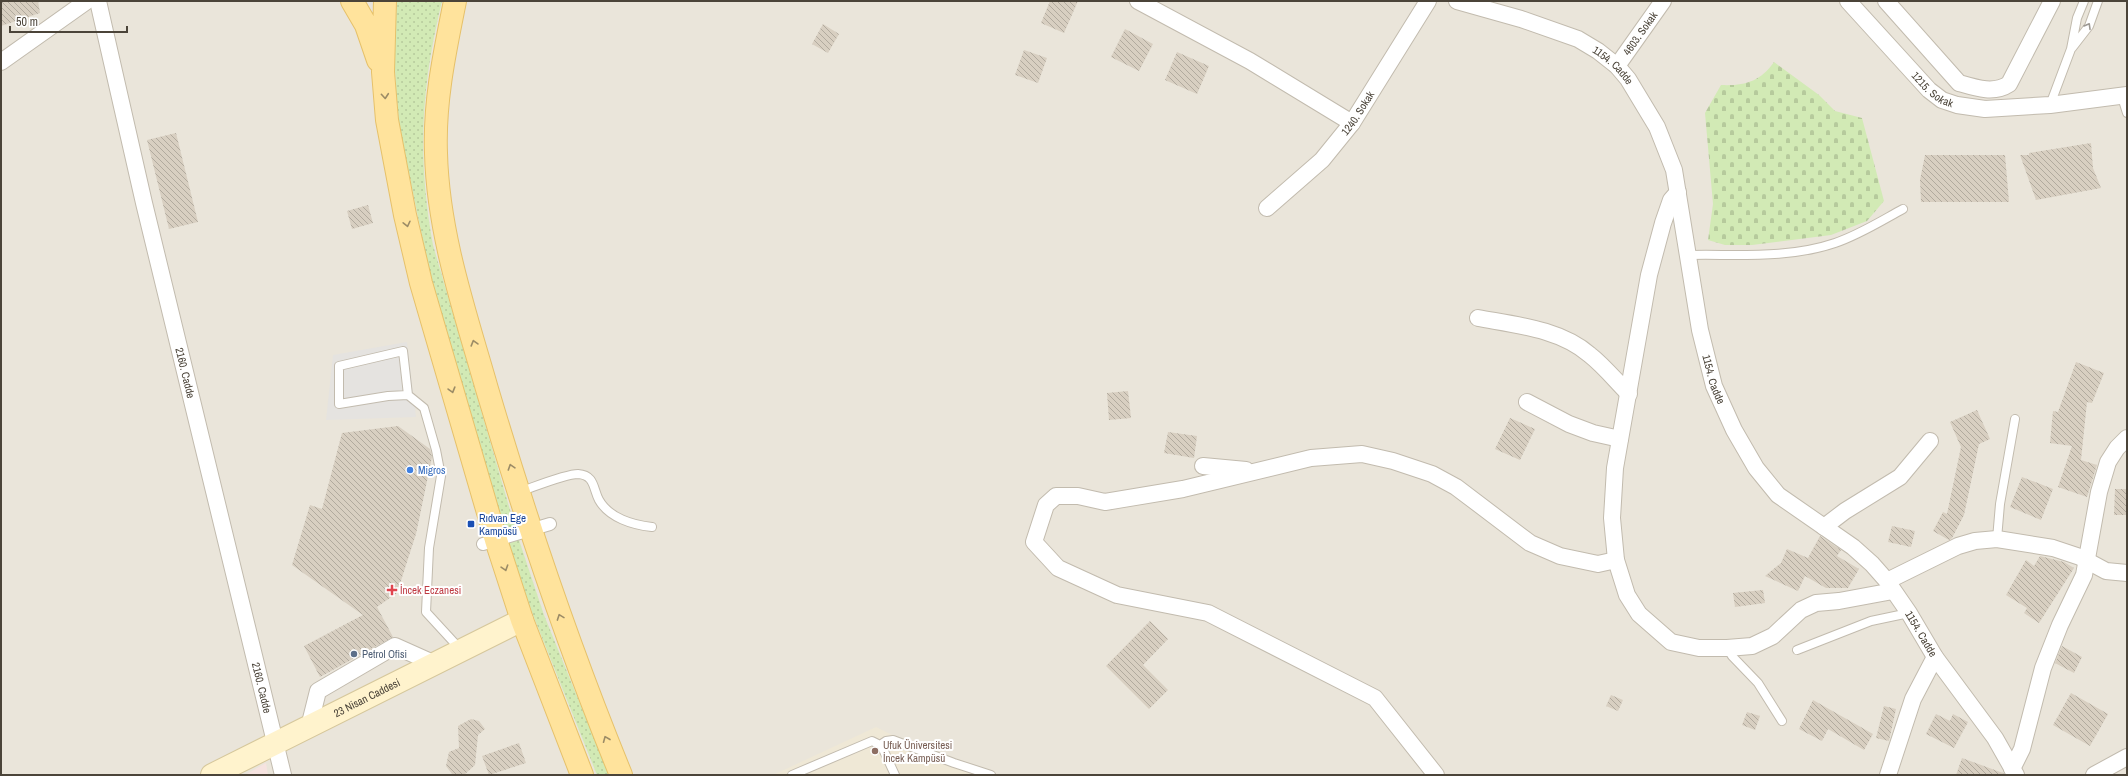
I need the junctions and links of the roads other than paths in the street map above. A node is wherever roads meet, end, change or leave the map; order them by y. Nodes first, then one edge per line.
1 (87, 1) edge
2 (98, 1) edge
3 (352, 1) edge
4 (385, 1) edge
5 (455, 1) edge
6 (1138, 1) edge
7 (1428, 1) edge
8 (1457, 1) edge
9 (1663, 1) edge
10 (1848, 1) edge
11 (1886, 1) edge
12 (2052, 1) edge
13 (2084, 1) edge
14 (2098, 1) edge
15 (2071, 49) junction
16 (1, 62) edge
17 (1617, 66) junction
18 (382, 72) junction
19 (2125, 96) edge
20 (2050, 105) junction
21 (2127, 113) edge
22 (1352, 123) junction
23 (1678, 192) junction
24 (1266, 208) dead end
25 (1903, 209) dead end
26 (1689, 255) junction
27 (1478, 318) dead end
28 (1629, 394) junction
29 (408, 395) junction
30 (1527, 402) dead end
31 (2015, 419) dead end
32 (2127, 438) edge
33 (1620, 440) junction
34 (1930, 441) dead end
35 (1203, 466) dead end
36 (1263, 470) junction
37 (519, 492) junction
38 (652, 526) dead end
39 (540, 527) junction
40 (1824, 527) junction
41 (1997, 539) junction
42 (489, 542) junction
43 (1616, 560) junction
44 (2087, 561) junction
45 (2127, 573) edge
46 (1890, 586) junction
47 (1909, 613) junction
48 (522, 620) junction
49 (1727, 648) junction
50 (460, 649) junction
51 (1797, 650) dead end
52 (1935, 657) junction
53 (433, 663) junction
54 (1782, 721) dead end
55 (309, 727) junction
56 (277, 744) junction
57 (880, 745) junction
58 (2127, 757) edge
59 (2014, 772) edge
60 (212, 775) edge
61 (283, 775) edge
62 (582, 775) edge
63 (621, 775) edge
64 (792, 775) edge
65 (895, 775) edge
66 (991, 775) edge
67 (1436, 775) edge
68 (1888, 775) edge
69 (2094, 775) edge

1 - 16 street
2 - 56 street, 2160. Cadde
3 - 18 main road
4 - 18 main road
37 -> 5 main road
6 - 22 street
7 - 22 street, 1240. Sokak
8 - 17 street, 1154. Cadde
9 - 17 street, 4603. Sokak
10 - 20 street, 1215. Sokak
11 - 12 street
13 - 15 lane
15 -> 14 lane
15 - 20 lane
17 - 23 street, 1154. Cadde
18 -> 42 main road
19 - 20 street, 1215. Sokak
19 - 21 lane
22 - 24 street, 1240. Sokak
23 - 26 street, 1154. Cadde
23 - 28 street
25 - 26 lane
26 - 40 street, 1154. Cadde
27 - 28 street
28 - 33 street
29 - 29 lane
29 - 50 lane
30 - 33 street
31 - 41 lane
32 - 44 street
33 - 43 street
34 - 40 street
35 - 36 street
36 - 43 street
36 - 67 street
37 - 38 lane
37 - 39 main road
39 - 42 street
63 -> 39 main road
40 - 46 street, 1154. Cadde
41 - 44 street
41 - 46 street
42 -> 48 main road
43 - 49 street
44 - 45 street
44 - 59 street
46 - 47 street, 1154. Cadde
46 - 49 street
47 - 51 lane
47 - 52 street, 1154. Cadde
48 - 50 main road, 23 Nisan Caddesi
48 - 62 main road
49 - 54 lane
50 - 53 main road, 23 Nisan Caddesi
52 - 59 street, 1154. Cadde
52 - 68 street
53 - 55 main road, 23 Nisan Caddesi
53 - 55 street
55 - 56 main road, 23 Nisan Caddesi
56 - 60 main road, 23 Nisan Caddesi
56 - 61 street, 2160. Cadde
57 - 64 lane
57 - 65 lane
57 - 66 lane
58 - 69 street

